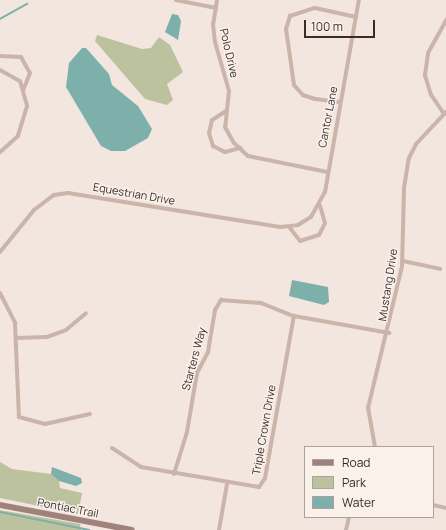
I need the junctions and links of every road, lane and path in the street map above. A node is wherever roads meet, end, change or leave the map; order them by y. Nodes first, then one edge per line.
1 (176, 0) edge
2 (217, 0) edge
3 (359, 0) edge
4 (216, 8) junction
5 (356, 17) junction
6 (446, 20) edge
7 (0, 56) edge
8 (0, 70) edge
9 (23, 90) junction
10 (340, 102) junction
11 (226, 111) junction
12 (445, 113) edge
13 (240, 148) junction
14 (0, 152) edge
15 (327, 172) junction
16 (320, 206) junction
17 (290, 228) junction
18 (0, 252) edge
19 (403, 261) junction
20 (440, 269) dead end
21 (0, 293) edge
22 (86, 313) dead end
23 (294, 316) junction
24 (389, 333) junction
25 (16, 338) junction
26 (90, 414) dead end
27 (375, 446) edge
28 (112, 448) dead end
29 (174, 474) junction
30 (228, 484) junction
31 (0, 505) edge
32 (434, 505) edge
33 (446, 508) edge
34 (349, 518) edge
35 (132, 530) edge
36 (219, 530) edge
37 (346, 530) edge

1 - 4 street
2 - 4 street, Polo Drive
3 - 5 street, Cantor Lane
4 - 11 street, Polo Drive
5 - 10 street, Cantor Lane
5 - 10 street
6 - 12 street
7 - 9 street
8 - 9 street
9 - 14 street
10 - 15 street, Cantor Lane
11 - 13 street, Polo Drive
11 - 13 street
12 - 19 street, Mustang Drive
13 - 15 street, Polo Drive
15 - 16 street, Cantor Lane
16 - 17 street
16 - 17 street, Cantor Lane
17 - 18 street, Equestrian Drive
19 - 20 street
19 - 24 street, Mustang Drive
21 - 25 street
22 - 25 street
23 - 24 street, Starters Way
23 - 29 street, Starters Way
23 - 30 street, Triple Crown Drive
24 - 27 street, Mustang Drive
25 - 26 street
28 - 29 street, Triple Crown Drive
29 - 30 street, Triple Crown Drive
30 - 36 street
31 - 35 main road, Pontiac Trail
32 - 33 street
34 - 37 street

